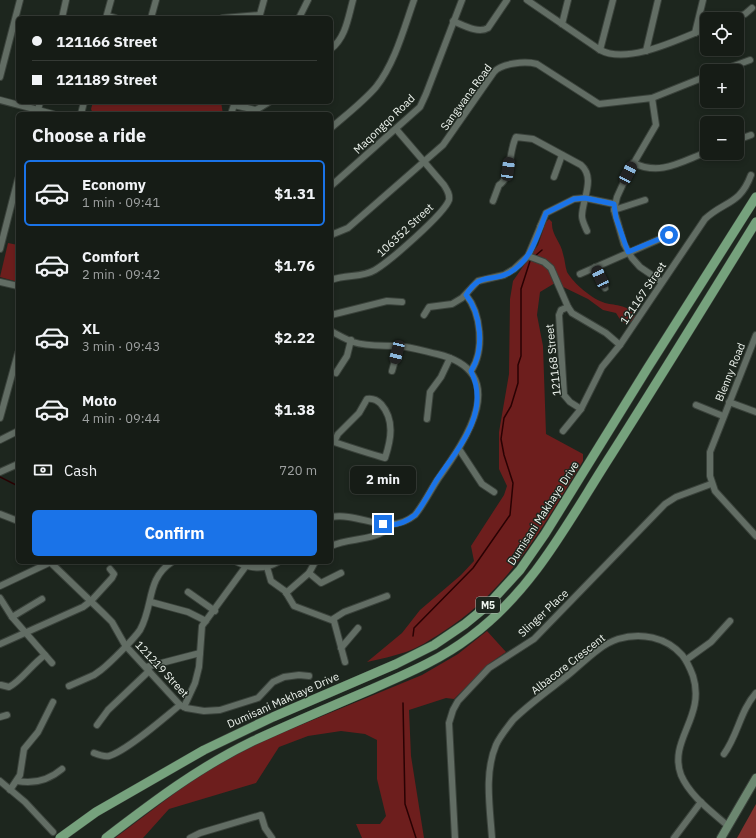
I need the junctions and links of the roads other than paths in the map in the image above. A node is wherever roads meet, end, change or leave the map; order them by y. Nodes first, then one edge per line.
1 (20, 0) edge
2 (66, 0) edge
3 (111, 0) edge
4 (156, 0) edge
5 (264, 0) edge
6 (308, 0) edge
7 (353, 0) edge
8 (414, 0) edge
9 (462, 0) edge
10 (507, 0) edge
11 (527, 0) edge
12 (568, 0) edge
13 (613, 0) edge
14 (658, 0) edge
15 (703, 0) edge
16 (752, 8) dead end
17 (744, 14) edge
18 (62, 16) edge
19 (107, 16) edge
20 (152, 16) edge
21 (259, 16) edge
22 (300, 16) edge
23 (453, 21) junction
24 (562, 24) junction
25 (700, 31) edge
26 (695, 33) junction
27 (333, 47) edge
28 (600, 50) junction
29 (646, 51) junction
30 (750, 60) dead end
31 (739, 64) edge
32 (0, 77) edge
33 (700, 79) edge
34 (652, 98) junction
35 (0, 100) edge
36 (234, 104) edge
37 (266, 104) edge
38 (38, 112) edge
39 (333, 126) edge
40 (396, 129) junction
41 (751, 135) dead end
42 (744, 138) edge
43 (562, 155) junction
44 (700, 155) edge
45 (424, 163) junction
46 (632, 163) junction
47 (751, 176) dead end
48 (554, 177) dead end
49 (333, 184) edge
50 (16, 186) edge
51 (756, 197) edge
52 (585, 198) junction
53 (645, 200) dead end
54 (492, 201) dead end
55 (614, 207) junction
56 (756, 222) edge
57 (541, 225) dead end
58 (587, 231) dead end
59 (538, 233) junction
60 (333, 234) edge
61 (669, 235) dead end
62 (1, 242) edge
63 (0, 249) edge
64 (628, 252) junction
65 (528, 256) junction
66 (596, 267) junction
67 (580, 274) dead end
68 (333, 279) edge
69 (0, 282) edge
70 (662, 282) junction
71 (16, 286) edge
72 (605, 288) dead end
73 (466, 295) junction
74 (402, 302) dead end
75 (568, 307) junction
76 (333, 314) edge
77 (424, 315) dead end
78 (333, 332) edge
79 (756, 334) edge
80 (350, 340) junction
81 (620, 345) junction
82 (398, 346) junction
83 (450, 358) junction
84 (16, 360) edge
85 (392, 371) dead end
86 (471, 371) junction
87 (336, 373) dead end
88 (729, 402) junction
89 (696, 405) dead end
90 (581, 409) junction
91 (756, 412) edge
92 (723, 416) junction
93 (0, 418) edge
94 (427, 420) dead end
95 (563, 431) dead end
96 (16, 432) edge
97 (0, 440) edge
98 (333, 442) edge
99 (459, 449) junction
100 (16, 465) edge
101 (0, 472) edge
102 (711, 484) junction
103 (494, 492) dead end
104 (0, 514) edge
105 (333, 517) edge
106 (16, 520) edge
107 (390, 526) junction
108 (756, 536) edge
109 (333, 545) edge
110 (46, 564) edge
111 (53, 564) edge
112 (169, 564) edge
113 (242, 564) edge
114 (274, 564) edge
115 (314, 564) edge
116 (246, 566) junction
117 (267, 568) junction
118 (110, 569) dead end
119 (309, 572) junction
120 (340, 573) dead end
121 (1, 584) edge
122 (188, 592) dead end
123 (286, 593) junction
124 (387, 596) dead end
125 (0, 598) edge
126 (42, 600) dead end
127 (91, 601) junction
128 (151, 602) junction
129 (215, 611) junction
130 (12, 617) junction
131 (333, 620) junction
132 (206, 621) junction
133 (730, 621) dead end
134 (358, 628) dead end
135 (25, 632) junction
136 (0, 644) edge
137 (125, 645) junction
138 (341, 648) junction
139 (200, 653) junction
140 (45, 655) junction
141 (686, 660) junction
142 (345, 662) dead end
143 (52, 663) dead end
144 (148, 669) junction
145 (309, 676) dead end
146 (1, 685) edge
147 (69, 686) dead end
148 (756, 693) edge
149 (53, 702) dead end
150 (182, 706) junction
151 (7, 715) dead end
152 (0, 716) edge
153 (97, 725) dead end
154 (94, 753) dead end
155 (724, 754) dead end
156 (62, 769) dead end
157 (756, 778) edge
158 (0, 781) edge
159 (17, 781) junction
160 (10, 790) junction
161 (701, 802) junction
162 (728, 826) junction
163 (210, 831) junction
164 (56, 835) edge
165 (106, 838) edge
166 (190, 838) edge
167 (212, 838) edge
168 (272, 838) edge
169 (455, 838) edge
170 (492, 838) edge
171 (674, 838) edge
172 (721, 838) edge

1 - 32 street
2 - 18 street
3 - 19 street
4 - 20 street
5 - 21 street
6 - 22 street
7 - 27 street
8 - 39 street
9 - 23 street, Maqongqo Road
10 - 23 street
11 - 24 street
12 - 24 street
13 - 28 street
14 - 29 street
15 - 26 street
16 - 17 street
23 - 40 street, Maqongqo Road
24 - 28 street
25 - 26 street
26 - 29 street
28 - 29 street
30 - 31 street
33 - 34 street, Sangwana Road
34 - 45 street, Sangwana Road
34 - 46 street
35 - 38 street
36 - 37 street
40 - 45 street, 106352 Street
40 - 49 street, Maqongqo Road
41 - 42 street
43 - 48 street
43 - 52 street
43 - 54 street
44 - 46 street
45 - 60 street, Sangwana Road
45 - 68 street, 106352 Street
46 - 55 street
47 - 70 street, 121167 Street
50 - 62 street
51 - 164 main road, Dumisani Makhaye Drive / M5
52 - 55 street
52 - 58 street
52 - 59 street
53 - 55 street
55 - 64 street
56 - 165 main road, M5
57 - 59 street
59 - 65 street
61 - 64 street
62 - 63 street
64 - 66 street
64 - 70 street
65 - 73 street
65 - 75 street
66 - 67 street
66 - 72 street
69 - 71 street
70 - 81 street, 121167 Street
73 - 77 street
73 - 86 street
74 - 76 street
75 - 81 street
75 - 90 street, 121168 Street
78 - 80 street
79 - 88 street, Blenny Road
80 - 82 street
80 - 87 street
81 - 90 street, 121167 Street
82 - 83 street
82 - 85 street
83 - 86 street
83 - 94 street
84 - 93 street
86 - 99 street
88 - 91 street
88 - 92 street, Blenny Road
89 - 92 street, Blenny Road
90 - 95 street, 121167 Street
92 - 102 street, Blenny Road
96 - 97 street
98 - 98 street
99 - 103 street
99 - 107 street
100 - 101 street
102 - 108 street
102 - 169 street, Slinger Place
104 - 106 street
105 - 107 street
107 - 109 street
110 - 121 street
111 - 127 street, 121219 Street
112 - 128 street
113 - 116 street
114 - 117 street
115 - 119 street
116 - 117 street
116 - 129 street
117 - 123 street
118 - 127 street
119 - 120 street
119 - 123 street
122 - 129 street
123 - 131 street
124 - 131 street
125 - 130 street
126 - 130 street
127 - 135 street
127 - 137 street, 121219 Street
128 - 132 street
128 - 137 street
129 - 132 street
130 - 135 street
131 - 138 street
132 - 139 street
133 - 141 street
134 - 138 street
135 - 136 street
135 - 140 street
137 - 144 street, 121219 Street
137 - 147 street
138 - 142 street
139 - 144 street
139 - 150 street
140 - 143 street
140 - 146 street
141 - 161 street, Albacore Crescent
141 - 170 street, Albacore Crescent
144 - 150 street, 121219 Street
144 - 153 street
145 - 150 street, 121219 Street
148 - 155 street
149 - 159 street
150 - 154 street
151 - 152 street
156 - 159 street
157 - 162 street
158 - 160 street
159 - 160 street
160 - 164 street
161 - 162 street, Albacore Crescent
161 - 171 street
162 - 172 street
163 - 166 street
163 - 167 street
163 - 168 street

